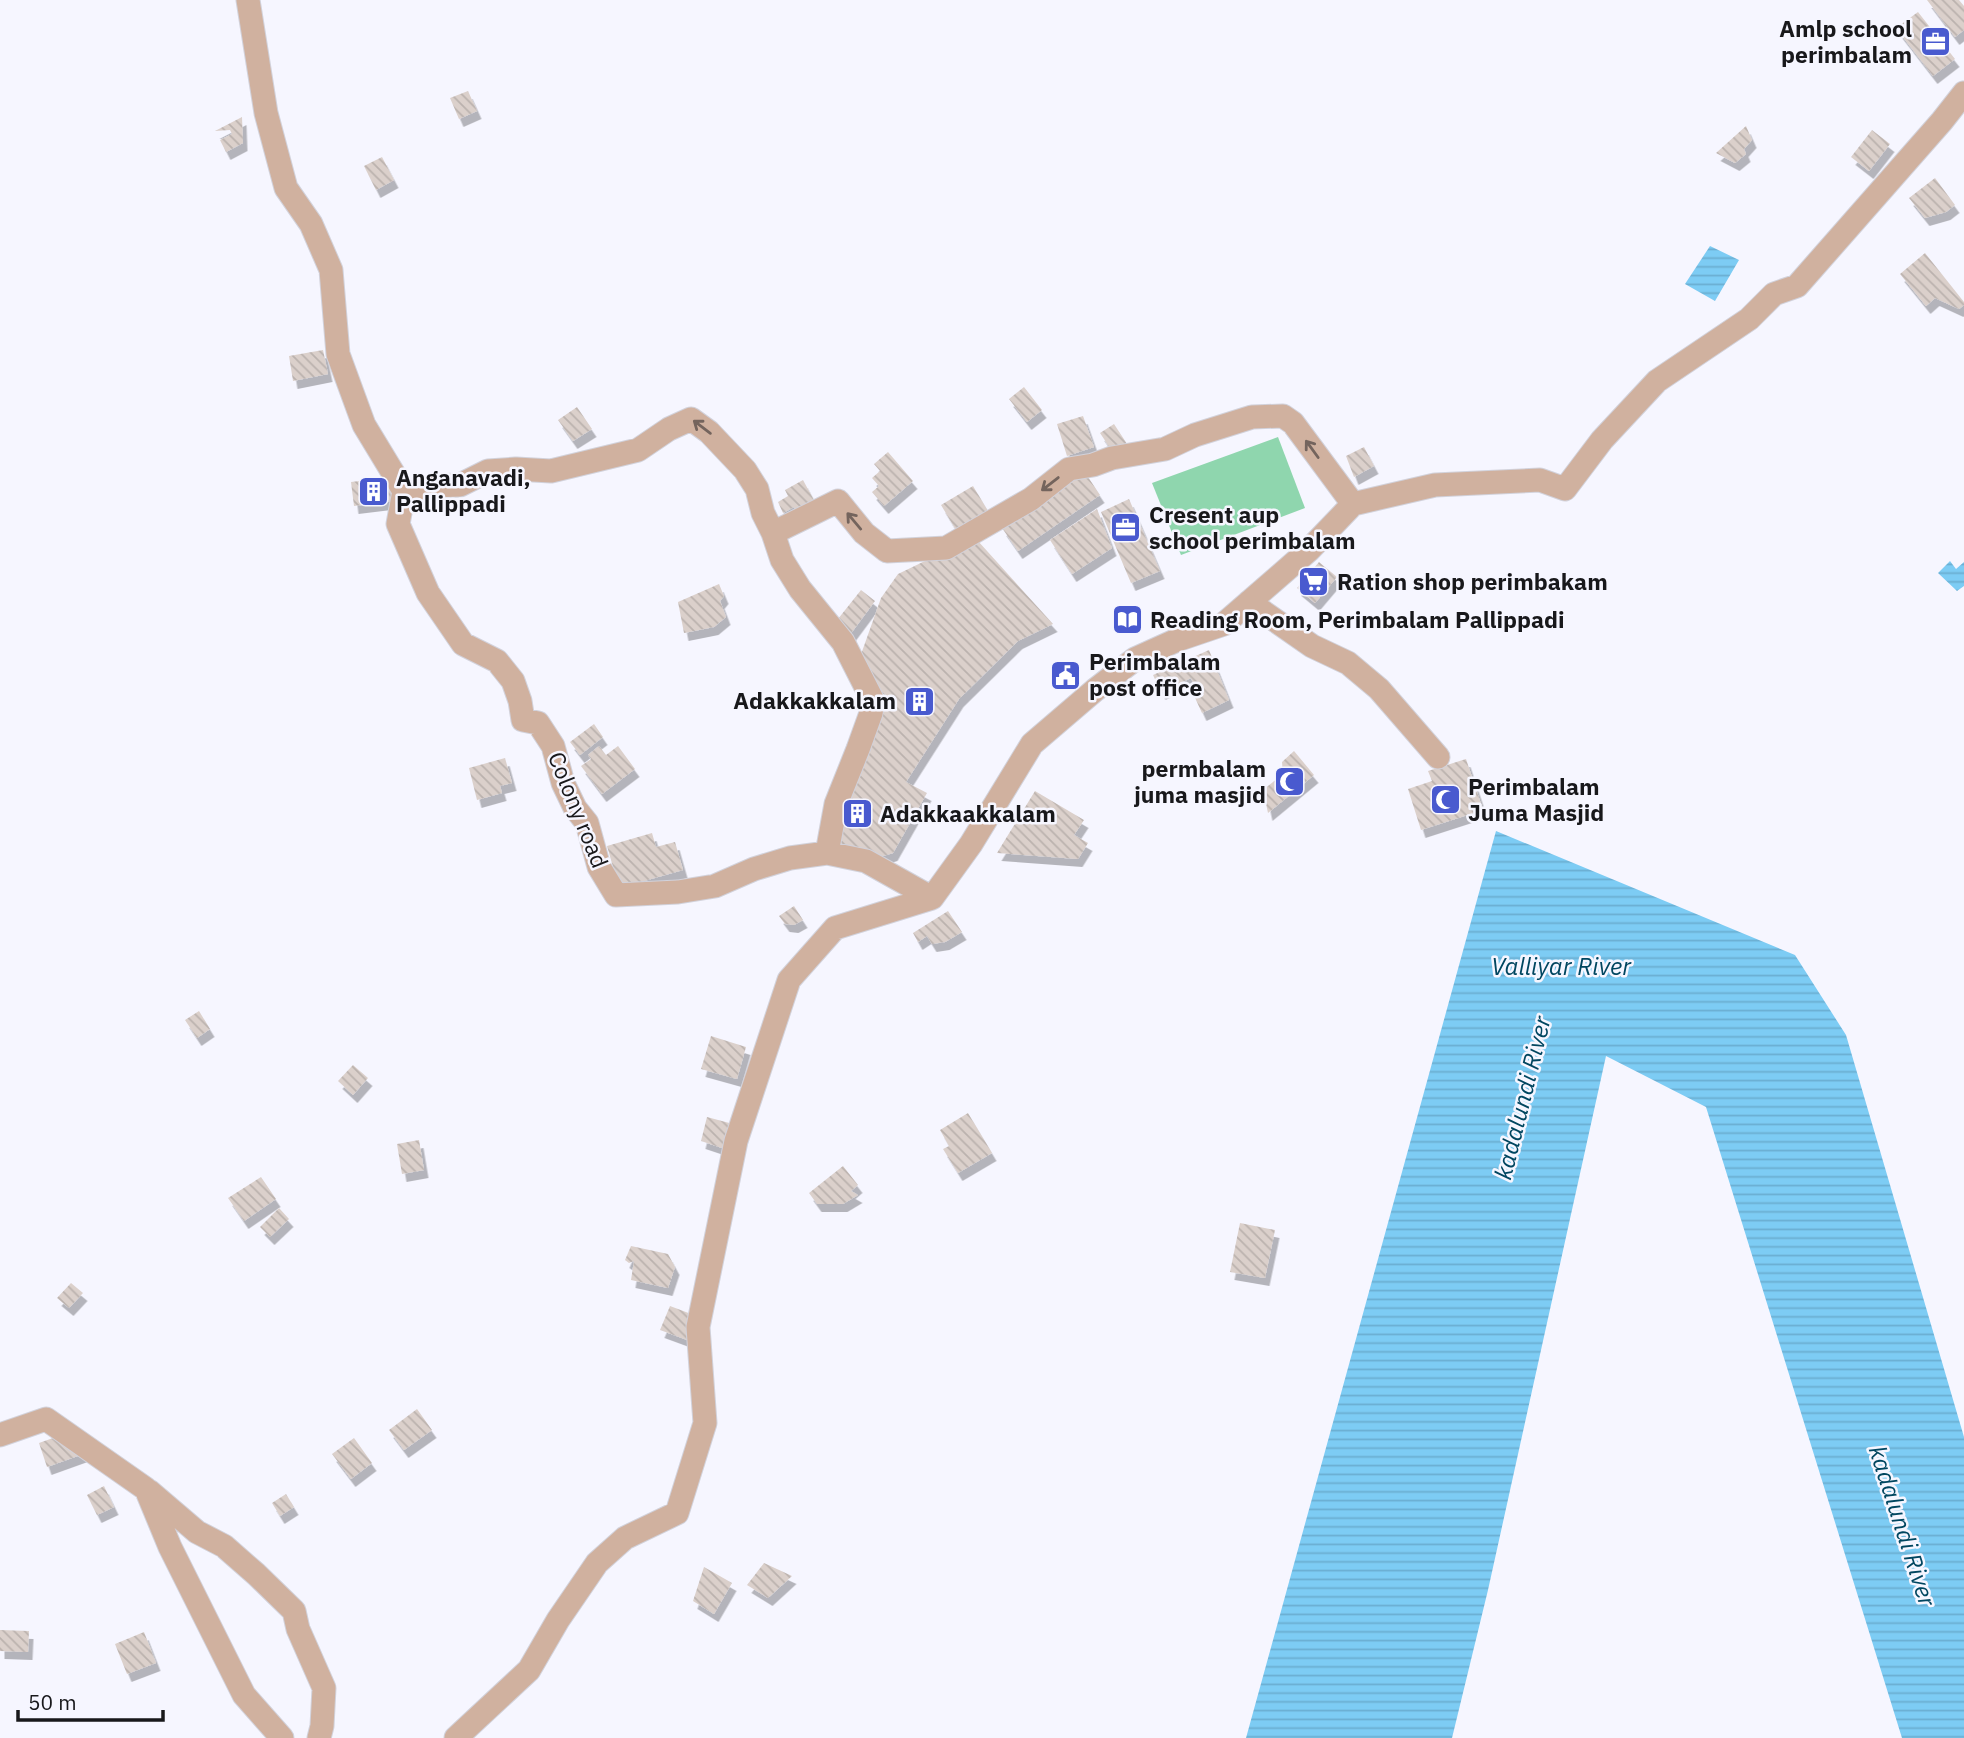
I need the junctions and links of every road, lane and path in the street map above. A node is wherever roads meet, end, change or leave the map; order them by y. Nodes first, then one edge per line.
1 (248, 0) edge
2 (1964, 93) edge
3 (404, 491) junction
4 (1353, 504) junction
5 (773, 533) junction
6 (1249, 602) junction
7 (1437, 757) dead end
8 (827, 853) junction
9 (932, 898) junction
10 (0, 1435) edge
11 (146, 1489) junction
12 (282, 1738) edge
13 (320, 1738) edge
14 (456, 1738) edge

1 - 3 street
2 - 4 street
5 -> 3 street
3 - 8 street, Colony road
4 -> 5 street
4 - 6 street
5 - 8 street
6 - 7 street
6 - 9 street
8 - 9 street
9 - 14 street
10 - 11 street
11 - 12 street
11 - 13 street

